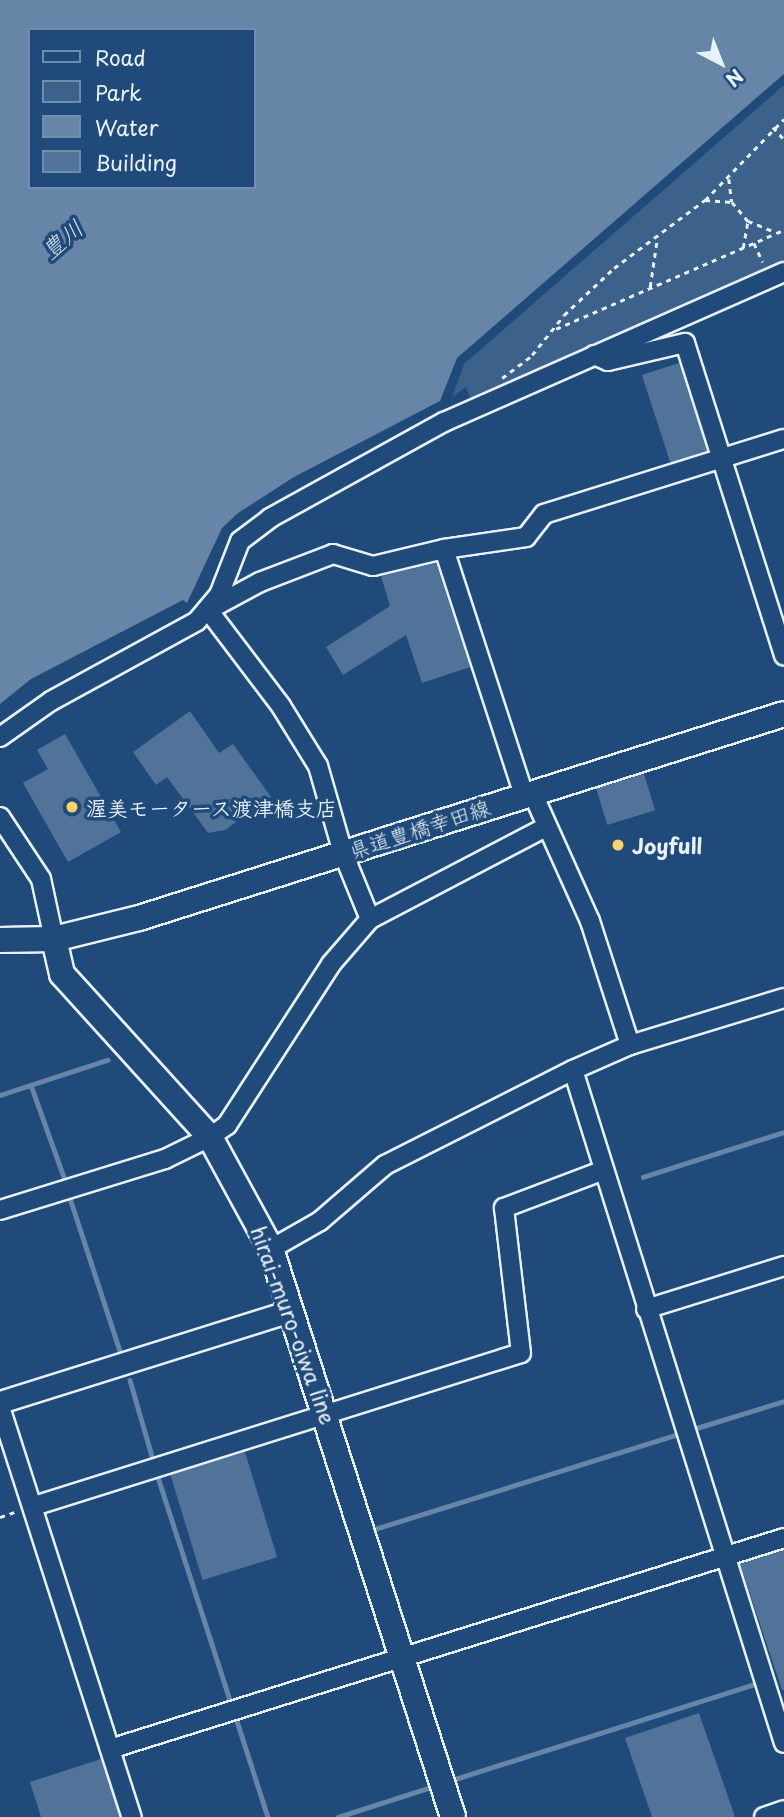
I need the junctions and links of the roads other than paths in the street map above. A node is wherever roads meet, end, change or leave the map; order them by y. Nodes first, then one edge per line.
1 (777, 275) edge
2 (594, 355) junction
3 (784, 439) edge
4 (722, 459) junction
5 (444, 549) junction
6 (208, 610) junction
7 (784, 656) edge
8 (784, 714) edge
9 (0, 737) edge
10 (528, 793) junction
11 (0, 817) edge
12 (547, 827) junction
13 (343, 852) junction
14 (370, 919) junction
15 (54, 939) junction
16 (0, 940) edge
17 (784, 998) edge
18 (630, 1045) junction
19 (573, 1070) junction
20 (210, 1137) junction
21 (604, 1170) junction
22 (0, 1210) edge
23 (271, 1249) junction
24 (784, 1266) edge
25 (646, 1309) junction
26 (290, 1311) junction
27 (0, 1405) edge
28 (327, 1416) junction
29 (33, 1506) junction
30 (784, 1538) edge
31 (725, 1556) junction
32 (403, 1658) junction
33 (784, 1743) edge
34 (110, 1749) junction
35 (784, 1810) edge
36 (132, 1817) edge
37 (453, 1817) edge
38 (764, 1817) edge

1 - 2 street
2 - 4 street
2 - 6 street
3 - 4 street
4 - 5 street
4 - 7 street
5 - 6 street
5 - 10 street
6 - 9 street
6 - 13 street
8 - 10 main road, 県道豊橋幸田線
10 - 12 street
10 - 13 main road, 県道豊橋幸田線
11 - 15 street
12 - 14 street
12 - 18 street
13 - 14 street
13 - 15 main road, 県道豊橋幸田線
14 - 20 street
15 - 16 main road
15 - 20 main road, hirai-muro-oiwa line
17 - 18 street
18 - 19 street
19 - 21 street
19 - 23 street
20 - 22 street
20 - 23 main road, hirai-muro-oiwa line
21 - 25 street
21 - 28 street
23 - 26 main road, hirai-muro-oiwa line
24 - 25 street
25 - 31 street
26 - 27 street
26 - 28 main road, hirai-muro-oiwa line
27 - 29 street
28 - 29 street
28 - 32 main road, hirai-muro-oiwa line
29 - 34 street
30 - 31 street
31 - 32 street
31 - 33 street
32 - 34 street
32 - 37 main road, hirai-muro-oiwa line
34 - 36 street
35 - 38 street

